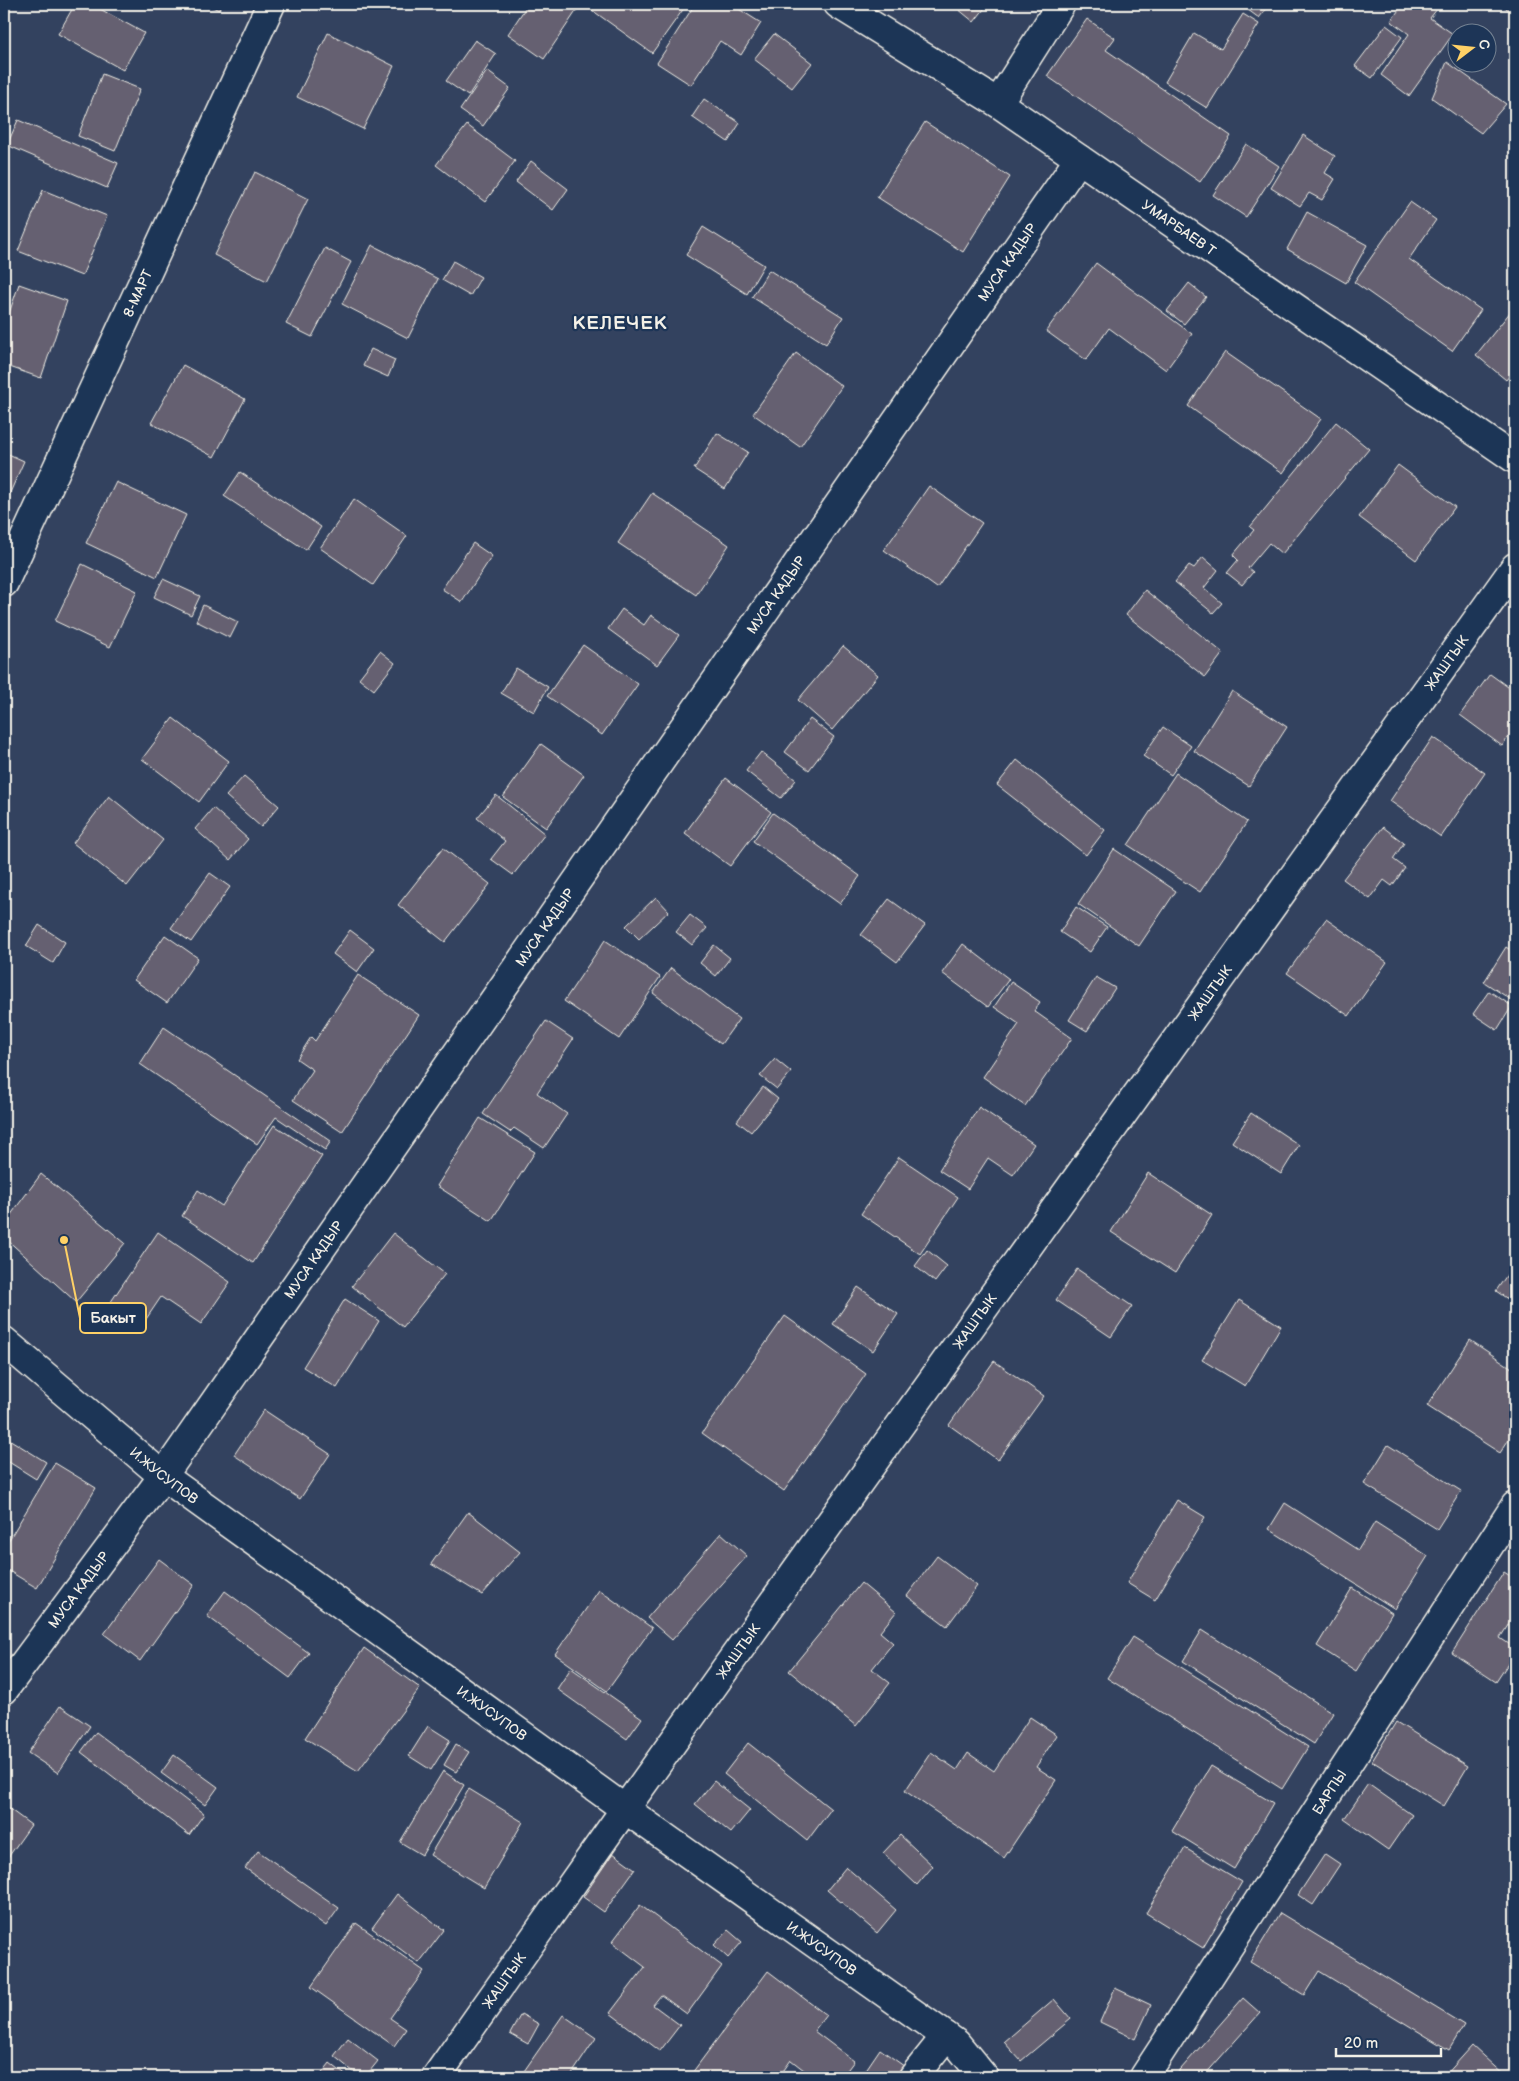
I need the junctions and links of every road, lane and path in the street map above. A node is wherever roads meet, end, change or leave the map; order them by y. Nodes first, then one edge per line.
1 (271, 4) edge
2 (838, 4) edge
3 (1060, 4) edge
4 (998, 103) junction
5 (1079, 159) junction
6 (1515, 459) edge
7 (1515, 567) edge
8 (4, 583) edge
9 (4, 1341) edge
10 (163, 1476) junction
11 (1515, 1506) edge
12 (4, 1690) edge
13 (625, 1809) junction
14 (946, 2036) junction
15 (436, 2077) edge
16 (913, 2077) edge
17 (984, 2077) edge
18 (1144, 2077) edge

1 - 8 street, 8-МАРТ
2 - 4 street, УМАРБАЕВ Т
3 - 4 street
4 - 5 street, УМАРБАЕВ Т
5 - 6 street, УМАРБАЕВ Т
5 - 10 street, МУСА КАДЫР
7 - 13 street, ЖАШТЫК
9 - 10 street, И.ЖУСУПОВ
10 - 12 street, МУСА КАДЫР
10 - 13 street, И.ЖУСУПОВ
11 - 18 street, БАРПЫ
13 - 14 street, И.ЖУСУПОВ
13 - 15 street, ЖАШТЫК
14 - 16 street
14 - 17 street, И.ЖУСУПОВ

